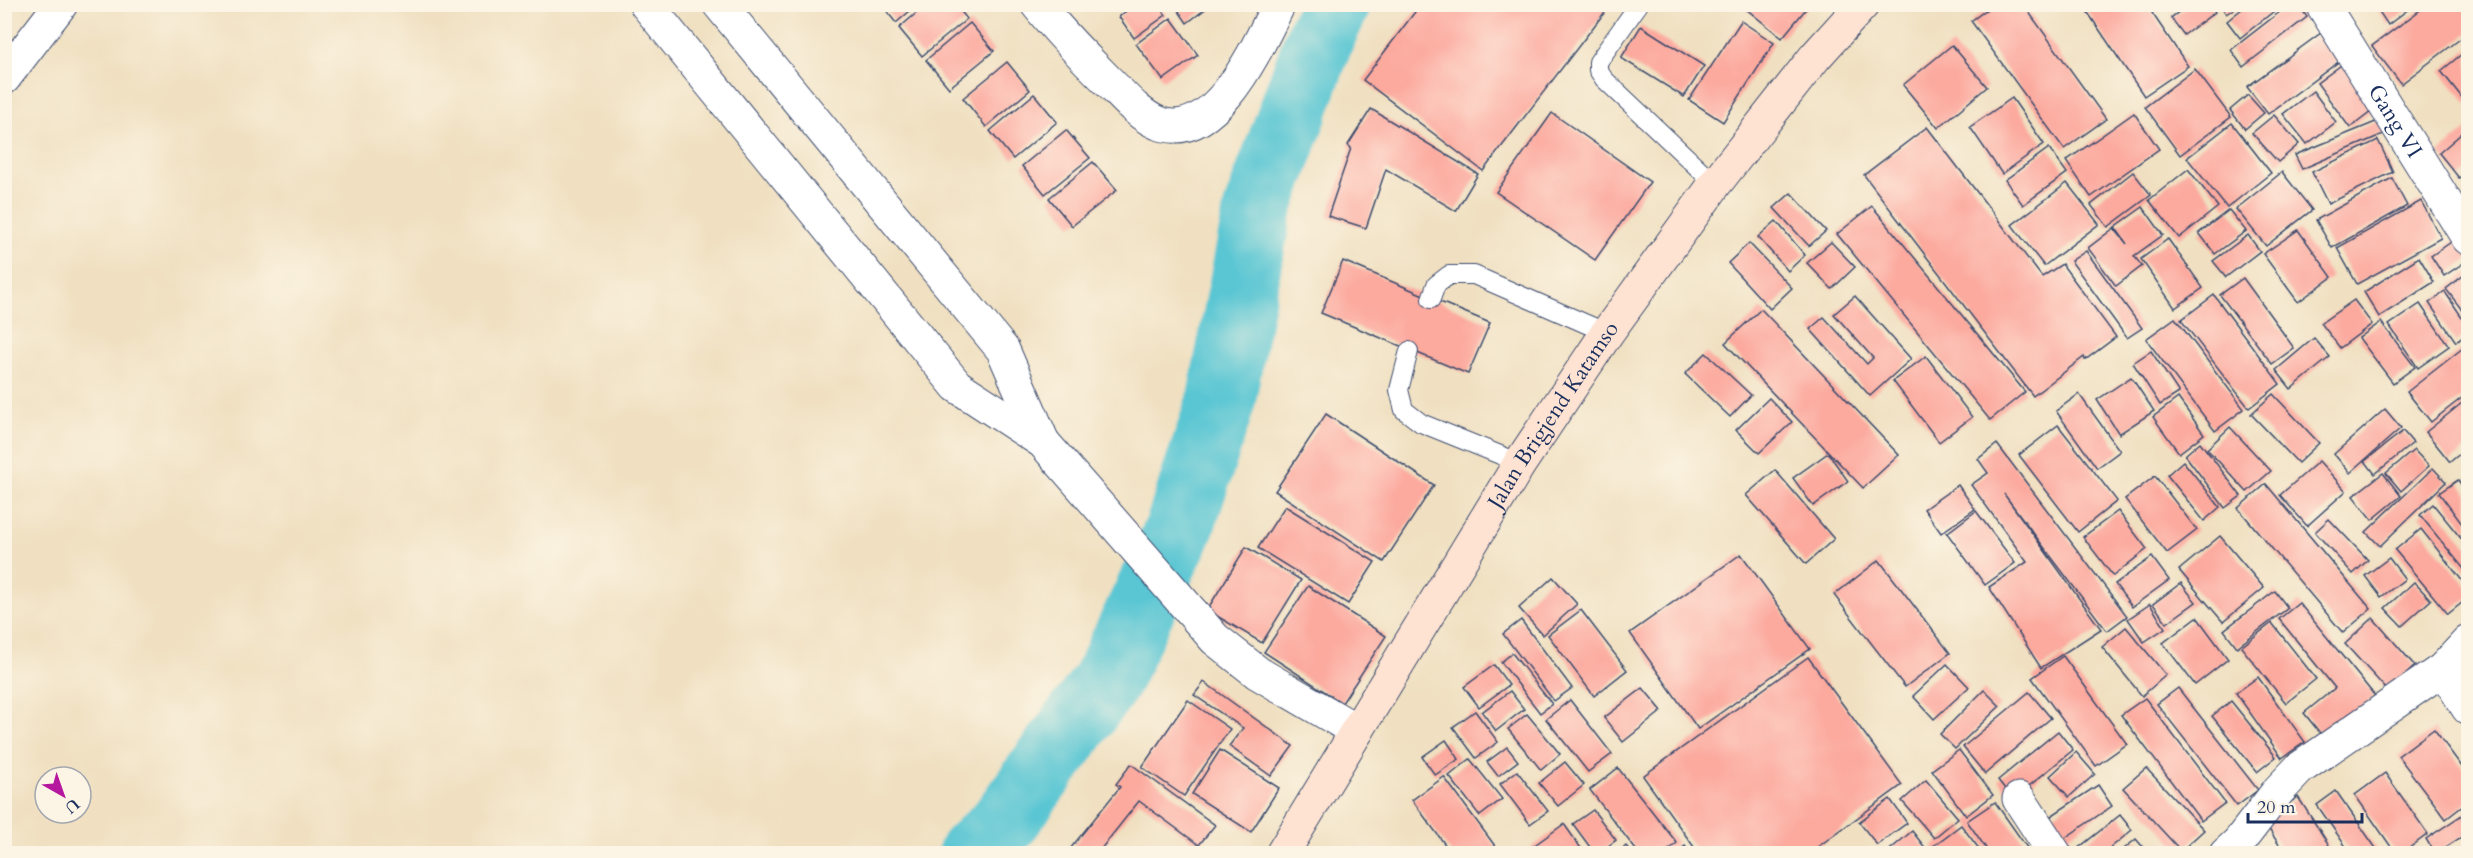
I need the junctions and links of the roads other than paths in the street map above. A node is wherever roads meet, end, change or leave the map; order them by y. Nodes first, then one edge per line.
1 (61, 4) edge
2 (646, 4) edge
3 (719, 4) edge
4 (1037, 4) edge
5 (1279, 4) edge
6 (1639, 4) edge
7 (1863, 4) edge
8 (2322, 4) edge
9 (4, 78) edge
10 (1715, 184) junction
11 (2469, 238) edge
12 (1431, 299) dead end
13 (1607, 333) junction
14 (1410, 351) dead end
15 (1042, 442) junction
16 (1520, 464) junction
17 (2469, 642) edge
18 (2444, 669) junction
19 (2469, 708) edge
20 (1357, 731) junction
21 (2019, 799) dead end
22 (2052, 852) edge
23 (1282, 854) edge
24 (2226, 854) edge

1 - 9 street
2 - 15 street
3 - 15 street
4 - 5 street
6 - 10 lane
7 - 10 street, Jalan Brigjend Katamso
8 - 11 street, Gang VI
10 - 13 street, Jalan Brigjend Katamso
12 - 13 lane
13 - 16 street, Jalan Brigjend Katamso
14 - 16 lane
15 - 20 street
16 - 20 street, Jalan Brigjend Katamso
17 - 18 street
18 - 19 street
18 - 24 street
20 - 23 street, Jalan Brigjend Katamso
21 - 22 street

